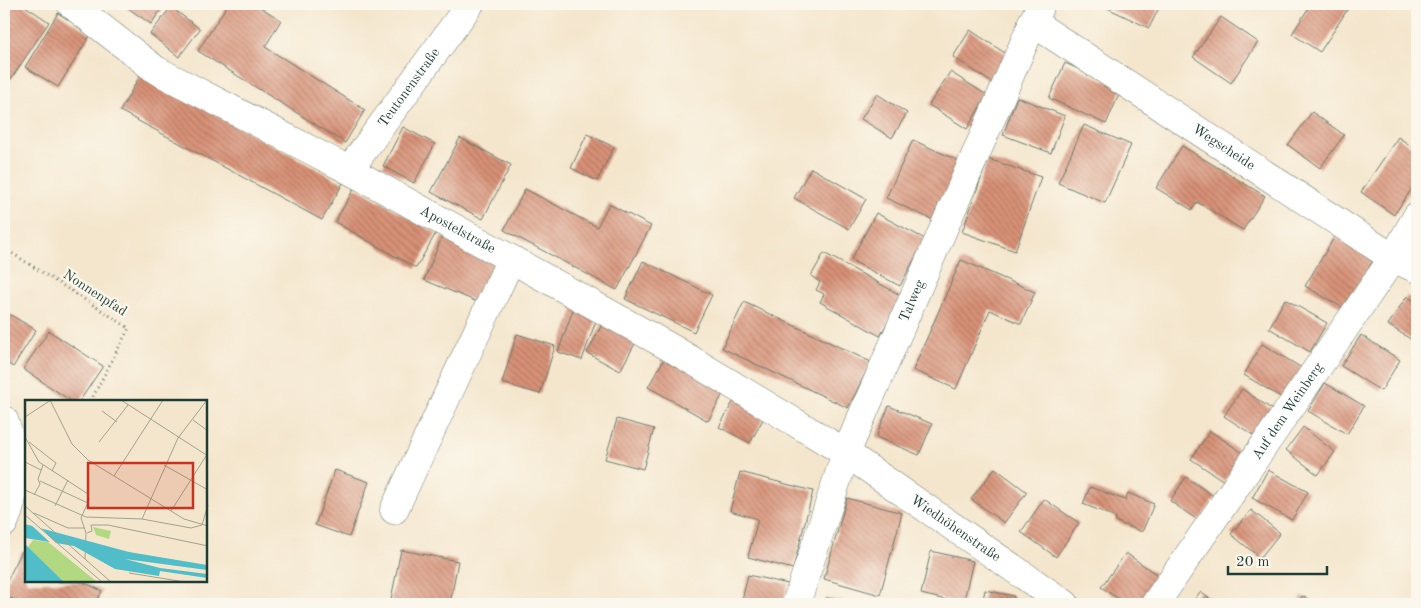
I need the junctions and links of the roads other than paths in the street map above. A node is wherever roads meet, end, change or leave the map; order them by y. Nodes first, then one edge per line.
1 (71, 4) edge
2 (470, 4) edge
3 (1037, 13) edge
4 (349, 170) junction
5 (1417, 216) edge
6 (511, 259) junction
7 (1405, 263) edge
8 (4, 420) edge
9 (846, 453) junction
10 (394, 510) dead end
11 (4, 523) edge
12 (796, 604) edge
13 (1065, 604) edge
14 (1155, 604) edge

1 - 4 street, Apostelstraße
2 - 4 street, Teutonenstraße
3 - 7 street, Wegscheide
3 - 9 street, Talweg
4 - 6 street, Apostelstraße
5 - 7 street, Auf dem Weinberg
6 - 9 street, Apostelstraße
6 - 10 street
7 - 14 street, Auf dem Weinberg
8 - 11 street
9 - 12 street, Talweg
9 - 13 street, Wiedhöhenstraße

